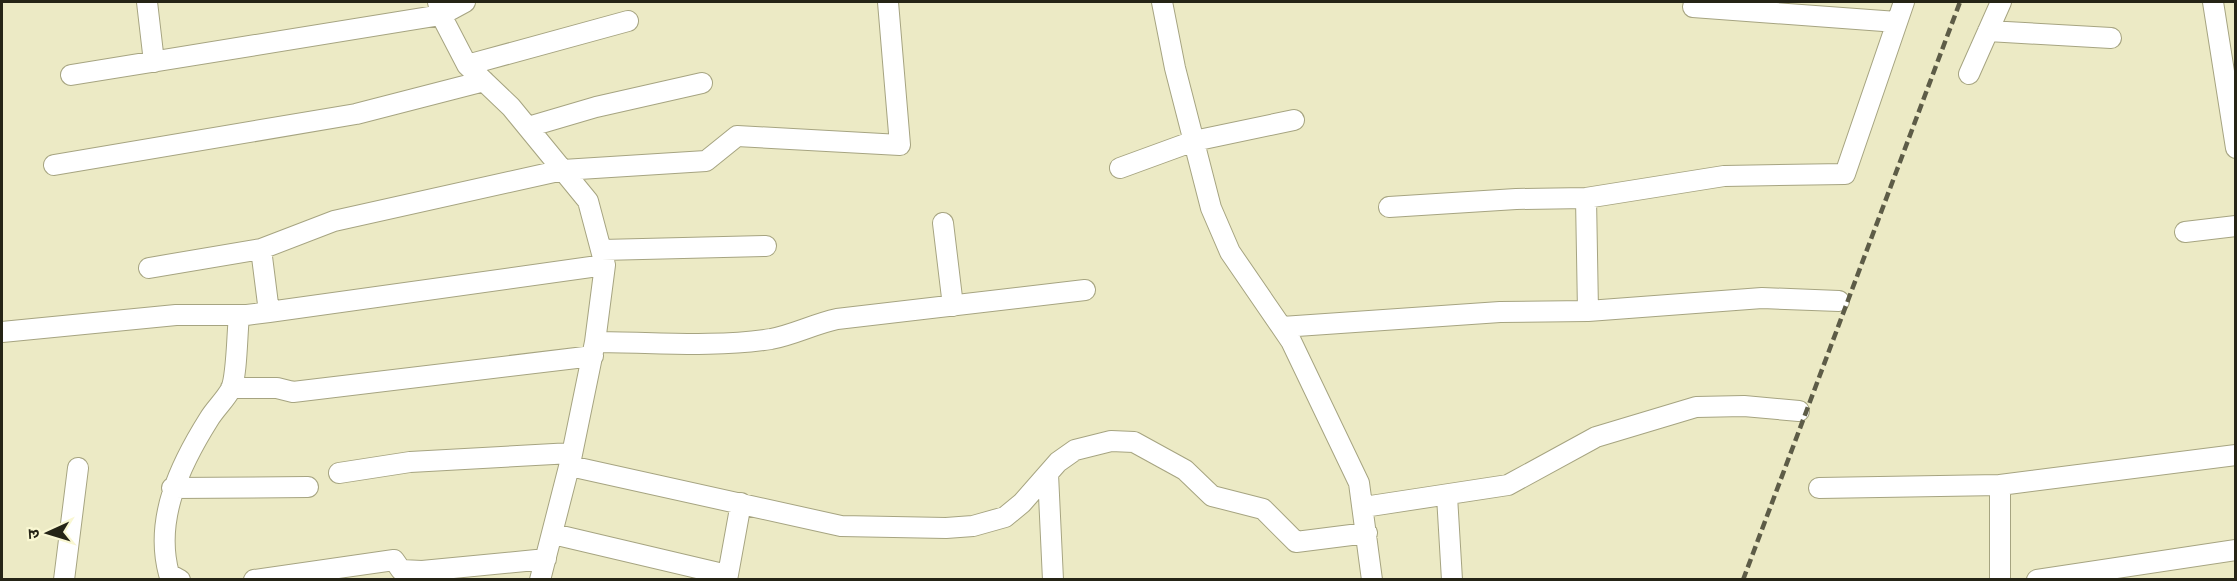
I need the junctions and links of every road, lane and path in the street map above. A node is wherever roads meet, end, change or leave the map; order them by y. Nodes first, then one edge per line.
1 (147, 2) edge
2 (465, 2) edge
3 (888, 2) edge
4 (1162, 2) edge
5 (1904, 2) edge
6 (2001, 2) edge
7 (2213, 2) edge
8 (1693, 7) dead end
9 (440, 8) edge
10 (628, 21) dead end
11 (1896, 22) junction
12 (1988, 31) junction
13 (2110, 38) dead end
14 (2227, 39) edge
15 (154, 62) junction
16 (467, 65) junction
17 (1970, 74) dead end
18 (71, 75) dead end
19 (484, 81) junction
20 (702, 83) dead end
21 (1294, 120) dead end
22 (528, 127) junction
23 (2235, 137) edge
24 (1194, 141) junction
25 (54, 165) dead end
26 (1120, 168) dead end
27 (563, 170) junction
28 (1586, 198) junction
29 (1389, 207) dead end
30 (943, 223) dead end
31 (2235, 226) edge
32 (2185, 232) dead end
33 (766, 246) dead end
34 (261, 249) junction
35 (603, 257) junction
36 (148, 268) dead end
37 (1085, 290) dead end
38 (1839, 301) dead end
39 (952, 306) junction
40 (1588, 311) junction
41 (269, 312) junction
42 (249, 315) junction
43 (1282, 327) junction
44 (2, 332) edge
45 (594, 349) junction
46 (231, 388) junction
47 (1799, 411) dead end
48 (2235, 455) edge
49 (571, 459) junction
50 (78, 468) dead end
51 (339, 473) dead end
52 (1048, 474) junction
53 (2000, 485) junction
54 (308, 487) dead end
55 (172, 488) junction
56 (1819, 488) dead end
57 (1447, 496) junction
58 (741, 503) junction
59 (1364, 507) junction
60 (1366, 533) junction
61 (553, 534) junction
62 (2235, 550) edge
63 (546, 559) junction
64 (361, 572) edge
65 (727, 577) edge
66 (168, 578) edge
67 (64, 579) edge
68 (254, 579) edge
69 (540, 579) edge
70 (1053, 579) edge
71 (1372, 579) edge
72 (1452, 579) edge
73 (2000, 579) edge
74 (2037, 579) edge

1 - 15 street
2 - 9 street
3 - 27 street
4 - 24 street
5 - 11 street
6 - 12 street
7 - 14 street
8 - 11 street
9 - 15 street
9 - 16 street
10 - 16 street
11 - 28 street
12 - 13 street
12 - 17 street
14 - 23 street
15 - 18 street
16 - 19 street
19 - 22 street
19 - 25 street
20 - 22 street
21 - 24 street
22 - 27 street
24 - 26 street
24 - 43 street
27 - 34 street
27 - 35 street
28 - 29 street
28 - 40 street
30 - 39 street
31 - 32 street
33 - 35 street
34 - 36 street
34 - 41 street
35 - 41 street
35 - 45 street
37 - 39 street
38 - 40 street
39 - 45 street
40 - 43 street
41 - 42 street
42 - 44 street
42 - 46 street
43 - 59 street
45 - 46 street
45 - 49 street
46 - 55 street
47 - 57 street
48 - 53 street
49 - 51 street
49 - 58 street
49 - 61 street
50 - 67 street
52 - 58 street
52 - 60 street
52 - 70 street
53 - 56 street
53 - 73 street
54 - 55 street
55 - 66 street
57 - 59 street
57 - 72 street
58 - 65 street
59 - 60 street
60 - 71 street
61 - 63 street
61 - 65 street
62 - 74 street
63 - 64 street
63 - 69 street
64 - 68 street

